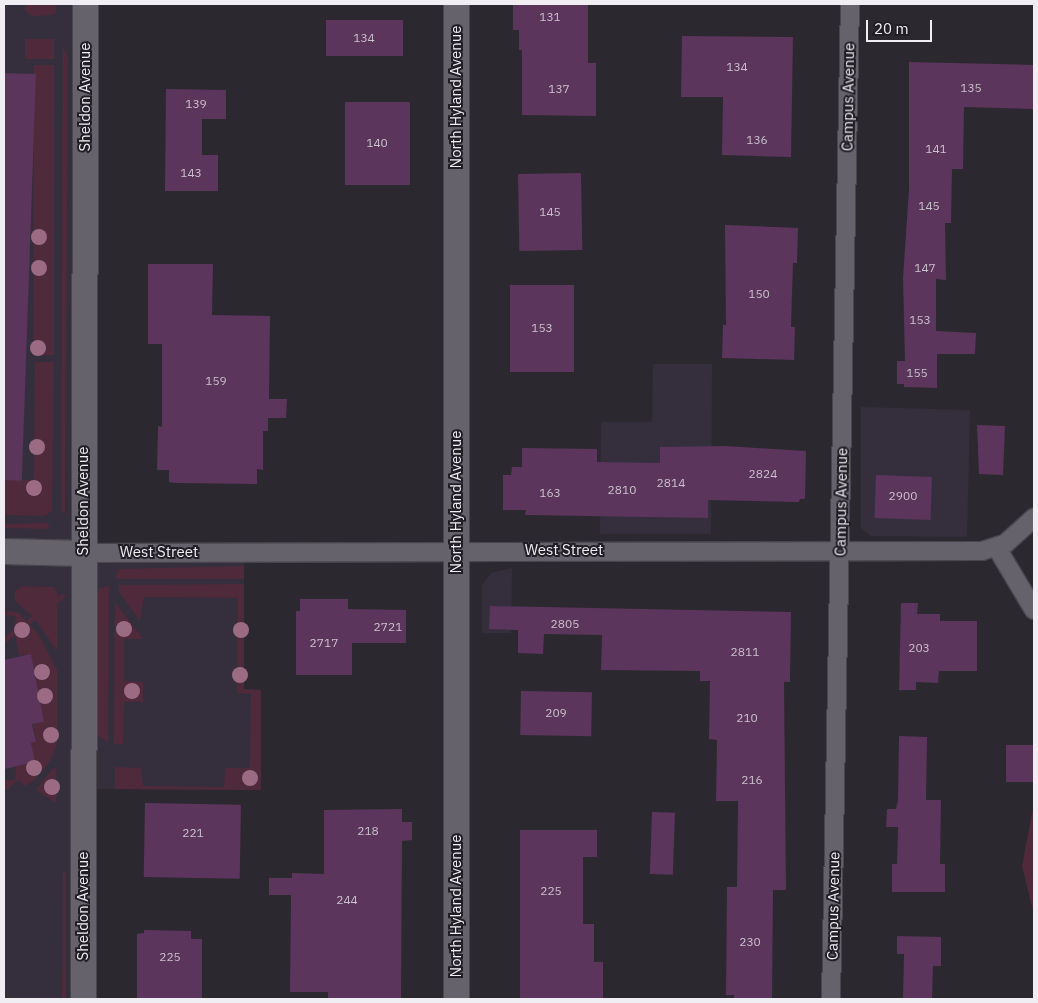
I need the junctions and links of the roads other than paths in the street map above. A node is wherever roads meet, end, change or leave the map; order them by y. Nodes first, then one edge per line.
1 (85, 4) edge
2 (456, 4) edge
3 (850, 4) edge
4 (1034, 518) edge
5 (997, 548) junction
6 (456, 550) junction
7 (4, 551) edge
8 (840, 551) junction
9 (82, 552) junction
10 (1034, 610) edge
11 (83, 999) edge
12 (456, 999) edge
13 (831, 999) edge

1 - 9 street, Sheldon Avenue
2 - 6 street, North Hyland Avenue
3 - 8 street, Campus Avenue
4 - 5 street, West Street
5 - 8 street, West Street
5 - 10 street
6 - 8 street, West Street
6 - 9 street, West Street
6 - 12 street, North Hyland Avenue
7 - 9 street
8 - 13 street, Campus Avenue
9 - 11 street, Sheldon Avenue

